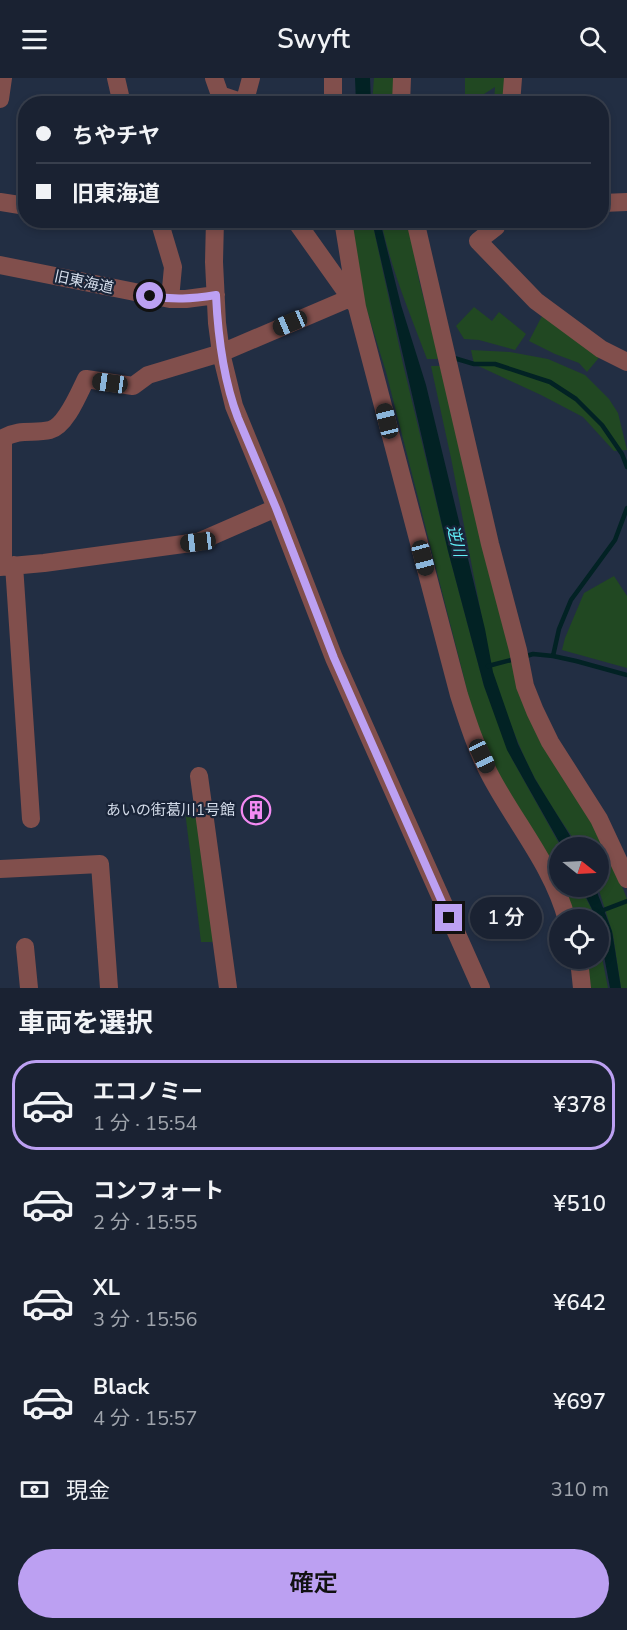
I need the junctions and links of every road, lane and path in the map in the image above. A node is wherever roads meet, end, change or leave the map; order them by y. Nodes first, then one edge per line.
1 (3, 78) edge
2 (116, 78) edge
3 (214, 78) edge
4 (251, 78) edge
5 (333, 78) edge
6 (402, 78) edge
7 (513, 78) edge
8 (120, 96) edge
9 (223, 96) edge
10 (246, 96) edge
11 (333, 96) edge
12 (401, 96) edge
13 (512, 96) edge
14 (0, 99) edge
15 (0, 202) edge
16 (627, 202) edge
17 (609, 203) edge
18 (18, 205) edge
19 (161, 228) edge
20 (215, 228) edge
21 (301, 228) edge
22 (344, 228) edge
23 (417, 228) edge
24 (495, 228) edge
25 (0, 265) edge
26 (216, 295) junction
27 (170, 299) junction
28 (354, 302) junction
29 (221, 353) junction
30 (627, 362) edge
31 (276, 508) junction
32 (6, 566) edge
33 (199, 776) dead end
34 (31, 819) dead end
35 (0, 869) edge
36 (626, 872) edge
37 (564, 909) edge
38 (25, 947) dead end
39 (580, 969) edge
40 (29, 988) edge
41 (109, 988) edge
42 (228, 988) edge
43 (481, 988) edge
44 (582, 988) edge

1 - 14 street
2 - 8 street
3 - 9 street
4 - 10 street
5 - 11 street
6 - 12 street
7 - 13 street
15 - 18 street
16 - 17 street
19 - 27 street
20 - 26 street
21 - 28 street
22 - 28 street
23 - 36 street
24 - 30 street
25 - 27 street, 旧東海道
26 - 27 street, 旧東海道
26 - 29 street
28 - 29 street
28 - 37 street
29 - 31 street
29 - 32 street
31 - 32 street
31 - 43 street
32 - 34 street
33 - 42 street
35 - 41 street
38 - 40 street
39 - 44 street

